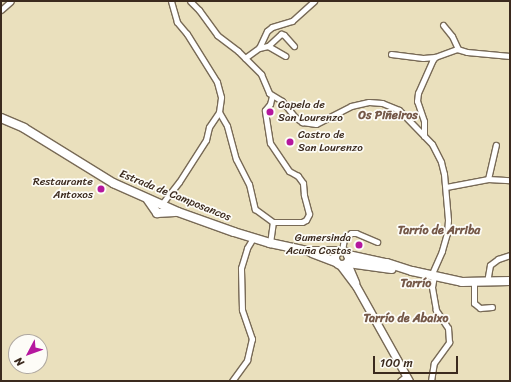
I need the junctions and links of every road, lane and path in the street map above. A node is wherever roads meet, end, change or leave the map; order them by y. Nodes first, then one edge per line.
1 (11, 1) edge
2 (171, 1) edge
3 (190, 1) edge
4 (314, 1) edge
5 (1, 10) edge
6 (443, 25) dead end
7 (268, 46) junction
8 (294, 46) dead end
9 (259, 48) junction
10 (458, 49) junction
11 (391, 54) dead end
12 (285, 56) dead end
13 (510, 56) edge
14 (435, 57) junction
15 (245, 58) junction
16 (272, 96) junction
17 (219, 112) junction
18 (1, 118) edge
19 (424, 136) junction
20 (496, 145) dead end
21 (488, 180) junction
22 (510, 180) edge
23 (446, 187) junction
24 (159, 209) junction
25 (273, 222) junction
26 (253, 238) junction
27 (377, 242) dead end
28 (270, 243) junction
29 (308, 251) junction
30 (510, 255) edge
31 (343, 259) junction
32 (360, 265) junction
33 (412, 271) junction
34 (352, 272) junction
35 (433, 276) junction
36 (510, 281) edge
37 (474, 282) junction
38 (487, 282) junction
39 (356, 286) junction
40 (492, 307) dead end
41 (407, 378) edge
42 (232, 381) edge
43 (400, 381) edge
44 (431, 381) edge

1 - 5 street
2 - 17 street
3 - 15 street
4 - 9 street
6 - 10 street
7 - 8 street
7 - 9 street
7 - 12 street
9 - 15 street
10 - 13 street
10 - 14 street
11 - 14 street
14 - 19 street
15 - 16 street
16 - 19 street
16 - 25 street
17 - 24 street
17 - 25 street
18 - 24 main road, Estrada de Camposancos
19 - 23 street
20 - 21 street
21 - 22 street
21 - 23 street
23 - 35 street
24 - 26 main road, Estrada de Camposancos
25 - 28 street
26 - 28 main road, Estrada de Camposancos
26 - 42 street
27 - 31 street
28 - 29 main road, Estrada de Camposancos
29 - 31 main road, Estrada de Camposancos
29 - 31 main road, Estrada de Camposancos
30 - 38 street
31 - 32 main road, Estrada de Camposancos
31 - 33 main road, Estrada de Camposancos
31 - 34 street
31 - 39 street
32 - 33 main road, Estrada de Camposancos
32 - 34 street
33 - 35 main road, Estrada de Camposancos
34 - 39 street
35 - 37 main road, Estrada de Camposancos
35 - 44 street
36 - 38 main road, Estrada de Camposancos
37 - 38 main road, Estrada de Camposancos
37 - 40 street
39 - 41 street
41 - 43 street

